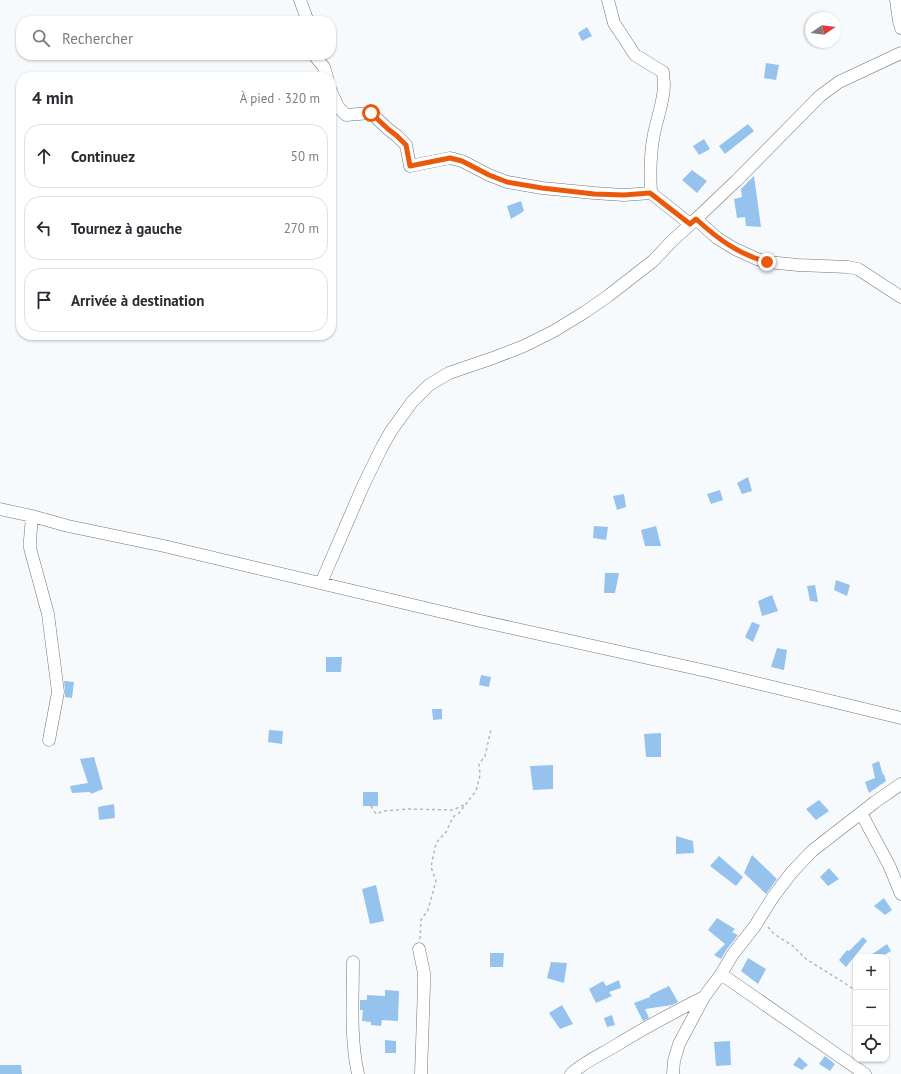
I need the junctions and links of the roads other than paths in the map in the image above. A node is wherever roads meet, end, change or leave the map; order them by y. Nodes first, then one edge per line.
1 (300, 0) edge
2 (608, 0) edge
3 (896, 0) edge
4 (306, 16) edge
5 (901, 28) edge
6 (901, 53) edge
7 (318, 60) edge
8 (326, 72) edge
9 (336, 102) edge
10 (650, 193) junction
11 (693, 222) junction
12 (901, 297) edge
13 (0, 509) edge
14 (32, 516) junction
15 (321, 583) junction
16 (901, 718) edge
17 (49, 740) dead end
18 (901, 784) edge
19 (861, 812) junction
20 (901, 894) edge
21 (419, 949) road end
22 (353, 962) dead end
23 (721, 974) junction
24 (704, 997) junction
25 (358, 1074) edge
26 (421, 1074) edge
27 (571, 1074) edge
28 (673, 1074) edge
29 (865, 1074) edge

1 - 4 street
2 - 10 street
3 - 5 street
6 - 11 street
7 - 8 street
9 - 10 street
10 - 11 street
11 - 12 street
11 - 15 street
13 - 14 street
14 - 15 street
14 - 17 street
15 - 16 street
18 - 19 street
19 - 20 street
19 - 23 street
21 - 26 street
22 - 25 street
23 - 24 street
23 - 29 street
24 - 27 street
24 - 28 street

